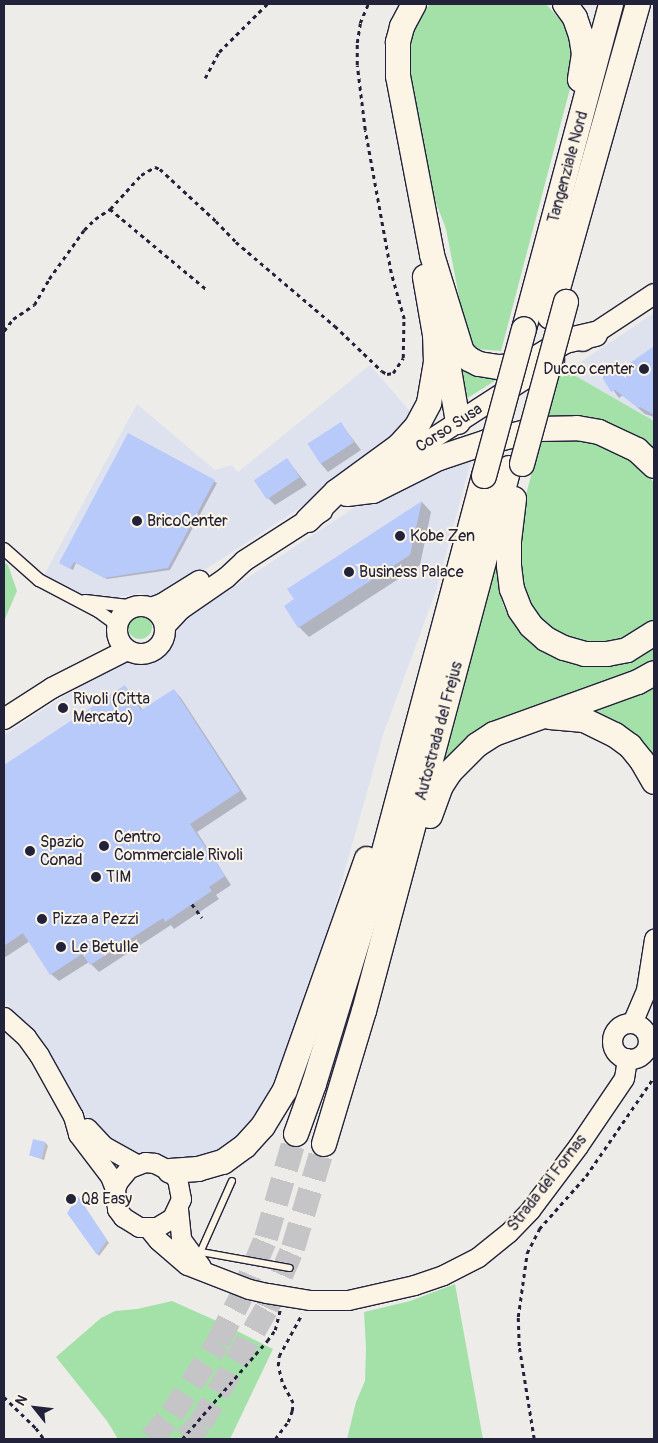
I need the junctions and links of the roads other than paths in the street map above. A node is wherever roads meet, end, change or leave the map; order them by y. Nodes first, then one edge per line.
1 (414, 4) edge
2 (565, 4) edge
3 (611, 4) edge
4 (638, 4) edge
5 (644, 4) edge
6 (630, 31) junction
7 (413, 156) junction
8 (556, 213) junction
9 (432, 255) junction
10 (654, 294) edge
11 (558, 310) joint
12 (524, 329) joint
13 (594, 334) junction
14 (458, 422) junction
15 (516, 466) junction
16 (654, 466) edge
17 (347, 494) junction
18 (308, 520) junction
19 (4, 549) edge
20 (244, 561) junction
21 (80, 601) junction
22 (144, 607) junction
23 (165, 626) junction
24 (654, 633) edge
25 (120, 637) junction
26 (654, 673) edge
27 (538, 717) junction
28 (4, 719) edge
29 (413, 744) junction
30 (654, 782) edge
31 (654, 939) edge
32 (364, 1011) junction
33 (4, 1017) edge
34 (632, 1023) junction
35 (650, 1046) edge
36 (627, 1058) junction
37 (73, 1116) junction
38 (296, 1134) tunnel mouth
39 (324, 1144) tunnel mouth
40 (136, 1164) junction
41 (170, 1171) junction
42 (232, 1181) dead end
43 (115, 1189) junction
44 (178, 1209) junction
45 (149, 1229) junction
46 (200, 1261) junction
47 (290, 1268) dead end

1 - 7 highway
2 - 8 highway
3 - 8 highway, Tangenziale Nord
4 - 6 highway, Tangenziale Nord
5 - 6 highway
6 - 11 highway, Tangenziale Nord
7 - 9 highway
7 - 18 highway
8 - 12 highway, Tangenziale Nord
9 - 13 highway
9 - 14 highway
10 - 13 main road, Corso Susa
11 - 15 highway, Autostrada del Frejus
12 - 29 highway, Autostrada del Frejus, bridge
13 - 14 main road, Corso Susa
14 - 17 main road, Corso Susa
15 - 24 highway
15 - 32 highway, Autostrada del Frejus
16 - 17 highway
17 - 18 main road, Corso Susa
18 - 20 main road, Corso Susa
19 - 21 street
20 - 22 main road, Corso Susa
20 - 23 main road, Corso Susa
21 - 22 street
21 - 25 street
22 - 23 main road
22 - 25 main road
23 - 25 main road
25 - 28 main road
26 - 27 highway
27 - 30 highway
27 - 32 highway
29 - 38 highway, Autostrada del Frejus
29 - 41 highway
31 - 34 street
32 - 39 highway, Autostrada del Frejus
33 - 37 street
34 - 35 street
34 - 36 street
35 - 36 street
36 - 46 street, Strada del Fornas
37 - 40 street
37 - 43 street
40 - 41 street
40 - 43 street
41 - 44 street
42 - 46 lane
43 - 45 street
44 - 45 street
44 - 46 street, Strada del Fornas
45 - 46 street, Strada del Fornas
46 - 47 lane, Strada del Fornas

